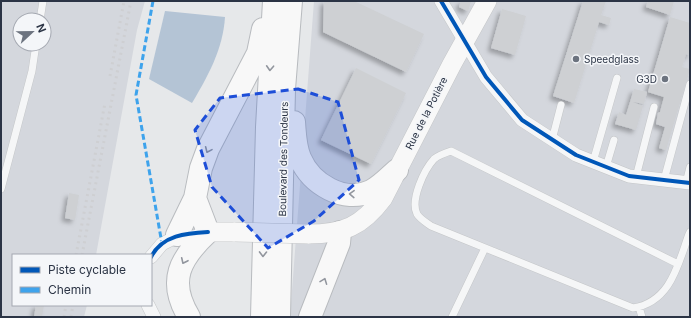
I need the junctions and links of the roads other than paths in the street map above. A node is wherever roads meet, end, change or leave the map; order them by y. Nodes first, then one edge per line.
1 (43, 1) edge
2 (265, 1) edge
3 (274, 1) edge
4 (292, 1) edge
5 (441, 1) edge
6 (486, 1) edge
7 (41, 12) edge
8 (465, 39) junction
9 (35, 52) edge
10 (617, 78) dead end
11 (690, 84) edge
12 (561, 105) dead end
13 (654, 107) dead end
14 (552, 140) junction
15 (614, 140) dead end
16 (593, 162) junction
17 (606, 167) junction
18 (690, 168) edge
19 (397, 170) junction
20 (3, 171) edge
21 (636, 177) junction
22 (664, 180) junction
23 (688, 183) edge
24 (1, 189) edge
25 (195, 198) junction
26 (208, 232) junction
27 (340, 232) junction
28 (690, 232) edge
29 (177, 235) junction
30 (485, 248) junction
31 (152, 256) edge
32 (678, 264) junction
33 (148, 306) edge
34 (639, 307) junction
35 (154, 317) edge
36 (189, 317) edge
37 (262, 317) edge
38 (279, 317) edge
39 (310, 317) edge
40 (452, 317) edge
41 (642, 317) edge

1 - 7 lane
2 -> 25 highway
3 -> 37 highway, Boulevard des Tondeurs
19 -> 4 highway
4 - 38 highway, Boulevard des Tondeurs
5 - 8 street
6 - 8 main road, Rue de la Potière
8 - 14 street
8 - 19 main road, Rue de la Potière
9 - 20 lane
10 - 16 lane
11 - 22 lane
12 - 14 lane
13 - 21 lane
14 - 16 street
15 - 17 lane
16 - 17 street
17 - 21 street
18 - 23 lane
19 - 27 main road, Rue de la Potière
20 - 24 lane
21 - 22 street
22 - 23 street
25 - 26 highway
25 - 29 highway
26 - 27 main road, bridge
26 - 29 street
26 -> 36 highway
39 -> 27 highway
28 - 32 lane
29 - 31 street
30 - 32 lane
30 - 34 lane
30 - 40 lane
32 - 34 lane
33 - 35 street
34 - 41 lane

